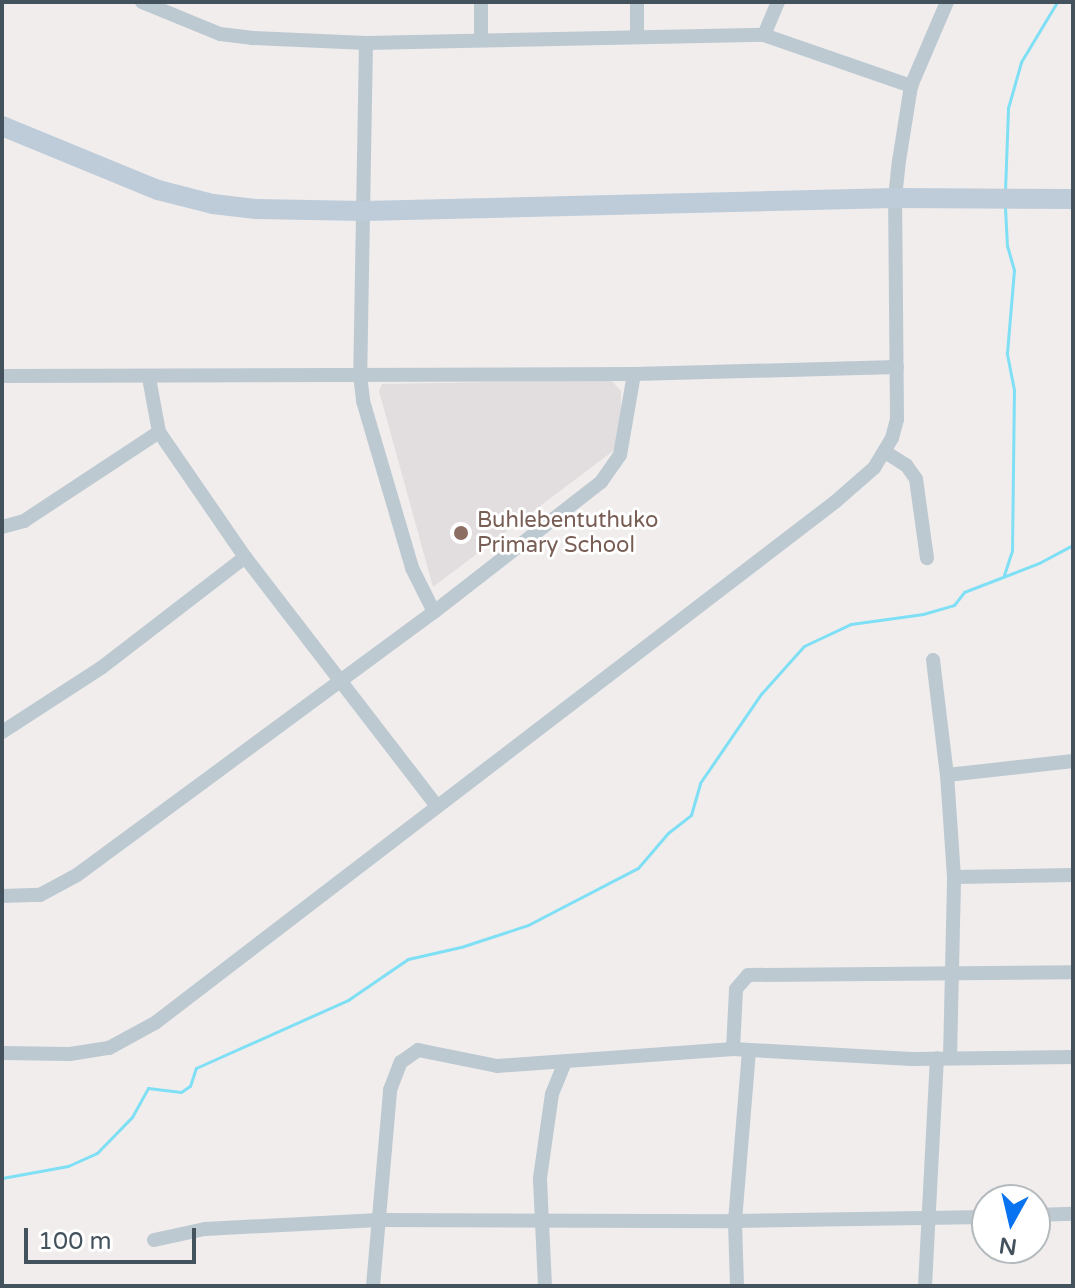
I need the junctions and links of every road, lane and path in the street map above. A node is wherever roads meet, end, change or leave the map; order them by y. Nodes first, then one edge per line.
1 (142, 2) edge
2 (481, 2) edge
3 (637, 2) edge
4 (778, 2) edge
5 (947, 2) edge
6 (764, 35) junction
7 (637, 37) junction
8 (481, 38) junction
9 (366, 43) junction
10 (911, 86) junction
11 (2, 126) edge
12 (895, 198) junction
13 (1073, 199) edge
14 (364, 211) junction
15 (897, 367) junction
16 (634, 374) junction
17 (360, 375) junction
18 (2, 376) edge
19 (149, 378) junction
20 (159, 432) junction
21 (885, 452) junction
22 (2, 527) edge
23 (245, 557) junction
24 (927, 558) dead end
25 (434, 612) junction
26 (933, 660) dead end
27 (340, 682) junction
28 (2, 732) edge
29 (1073, 761) edge
30 (947, 775) junction
31 (436, 805) junction
32 (1071, 874) edge
33 (954, 877) junction
34 (2, 896) edge
35 (952, 971) junction
36 (1073, 972) edge
37 (733, 1049) junction
38 (749, 1052) junction
39 (2, 1053) edge
40 (1073, 1057) edge
41 (943, 1058) junction
42 (565, 1061) junction
43 (1073, 1214) edge
44 (1051, 1215) edge
45 (971, 1218) edge
46 (379, 1220) junction
47 (928, 1220) junction
48 (542, 1221) junction
49 (735, 1221) junction
50 (154, 1240) dead end
51 (373, 1286) edge
52 (545, 1286) edge
53 (737, 1286) edge
54 (925, 1286) edge

1 - 9 street
2 - 8 street
3 - 7 street
4 - 6 street
5 - 10 street
6 - 7 street
6 - 10 street
7 - 8 street
8 - 9 street
9 - 14 street
10 - 12 street
11 - 14 street
12 - 13 street
12 - 14 street
12 - 15 street
14 - 17 street
15 - 16 street
15 - 21 street
16 - 17 street
16 - 25 street
17 - 19 street
17 - 25 street
18 - 19 street
19 - 20 street
20 - 22 street
20 - 23 street
21 - 24 street
21 - 31 street
23 - 27 street
23 - 28 street
25 - 27 street
26 - 30 street
27 - 31 street
27 - 34 street
29 - 30 street
30 - 33 street
31 - 39 street
32 - 33 street
33 - 35 street
35 - 36 street
35 - 37 street
35 - 41 street
37 - 38 street
37 - 42 street
38 - 41 street
38 - 49 street
40 - 41 street
41 - 47 street
42 - 46 street
42 - 48 street
43 - 44 street
45 - 47 street
46 - 48 street
46 - 50 street
46 - 51 street
47 - 49 street
47 - 54 street
48 - 49 street
48 - 52 street
49 - 53 street

